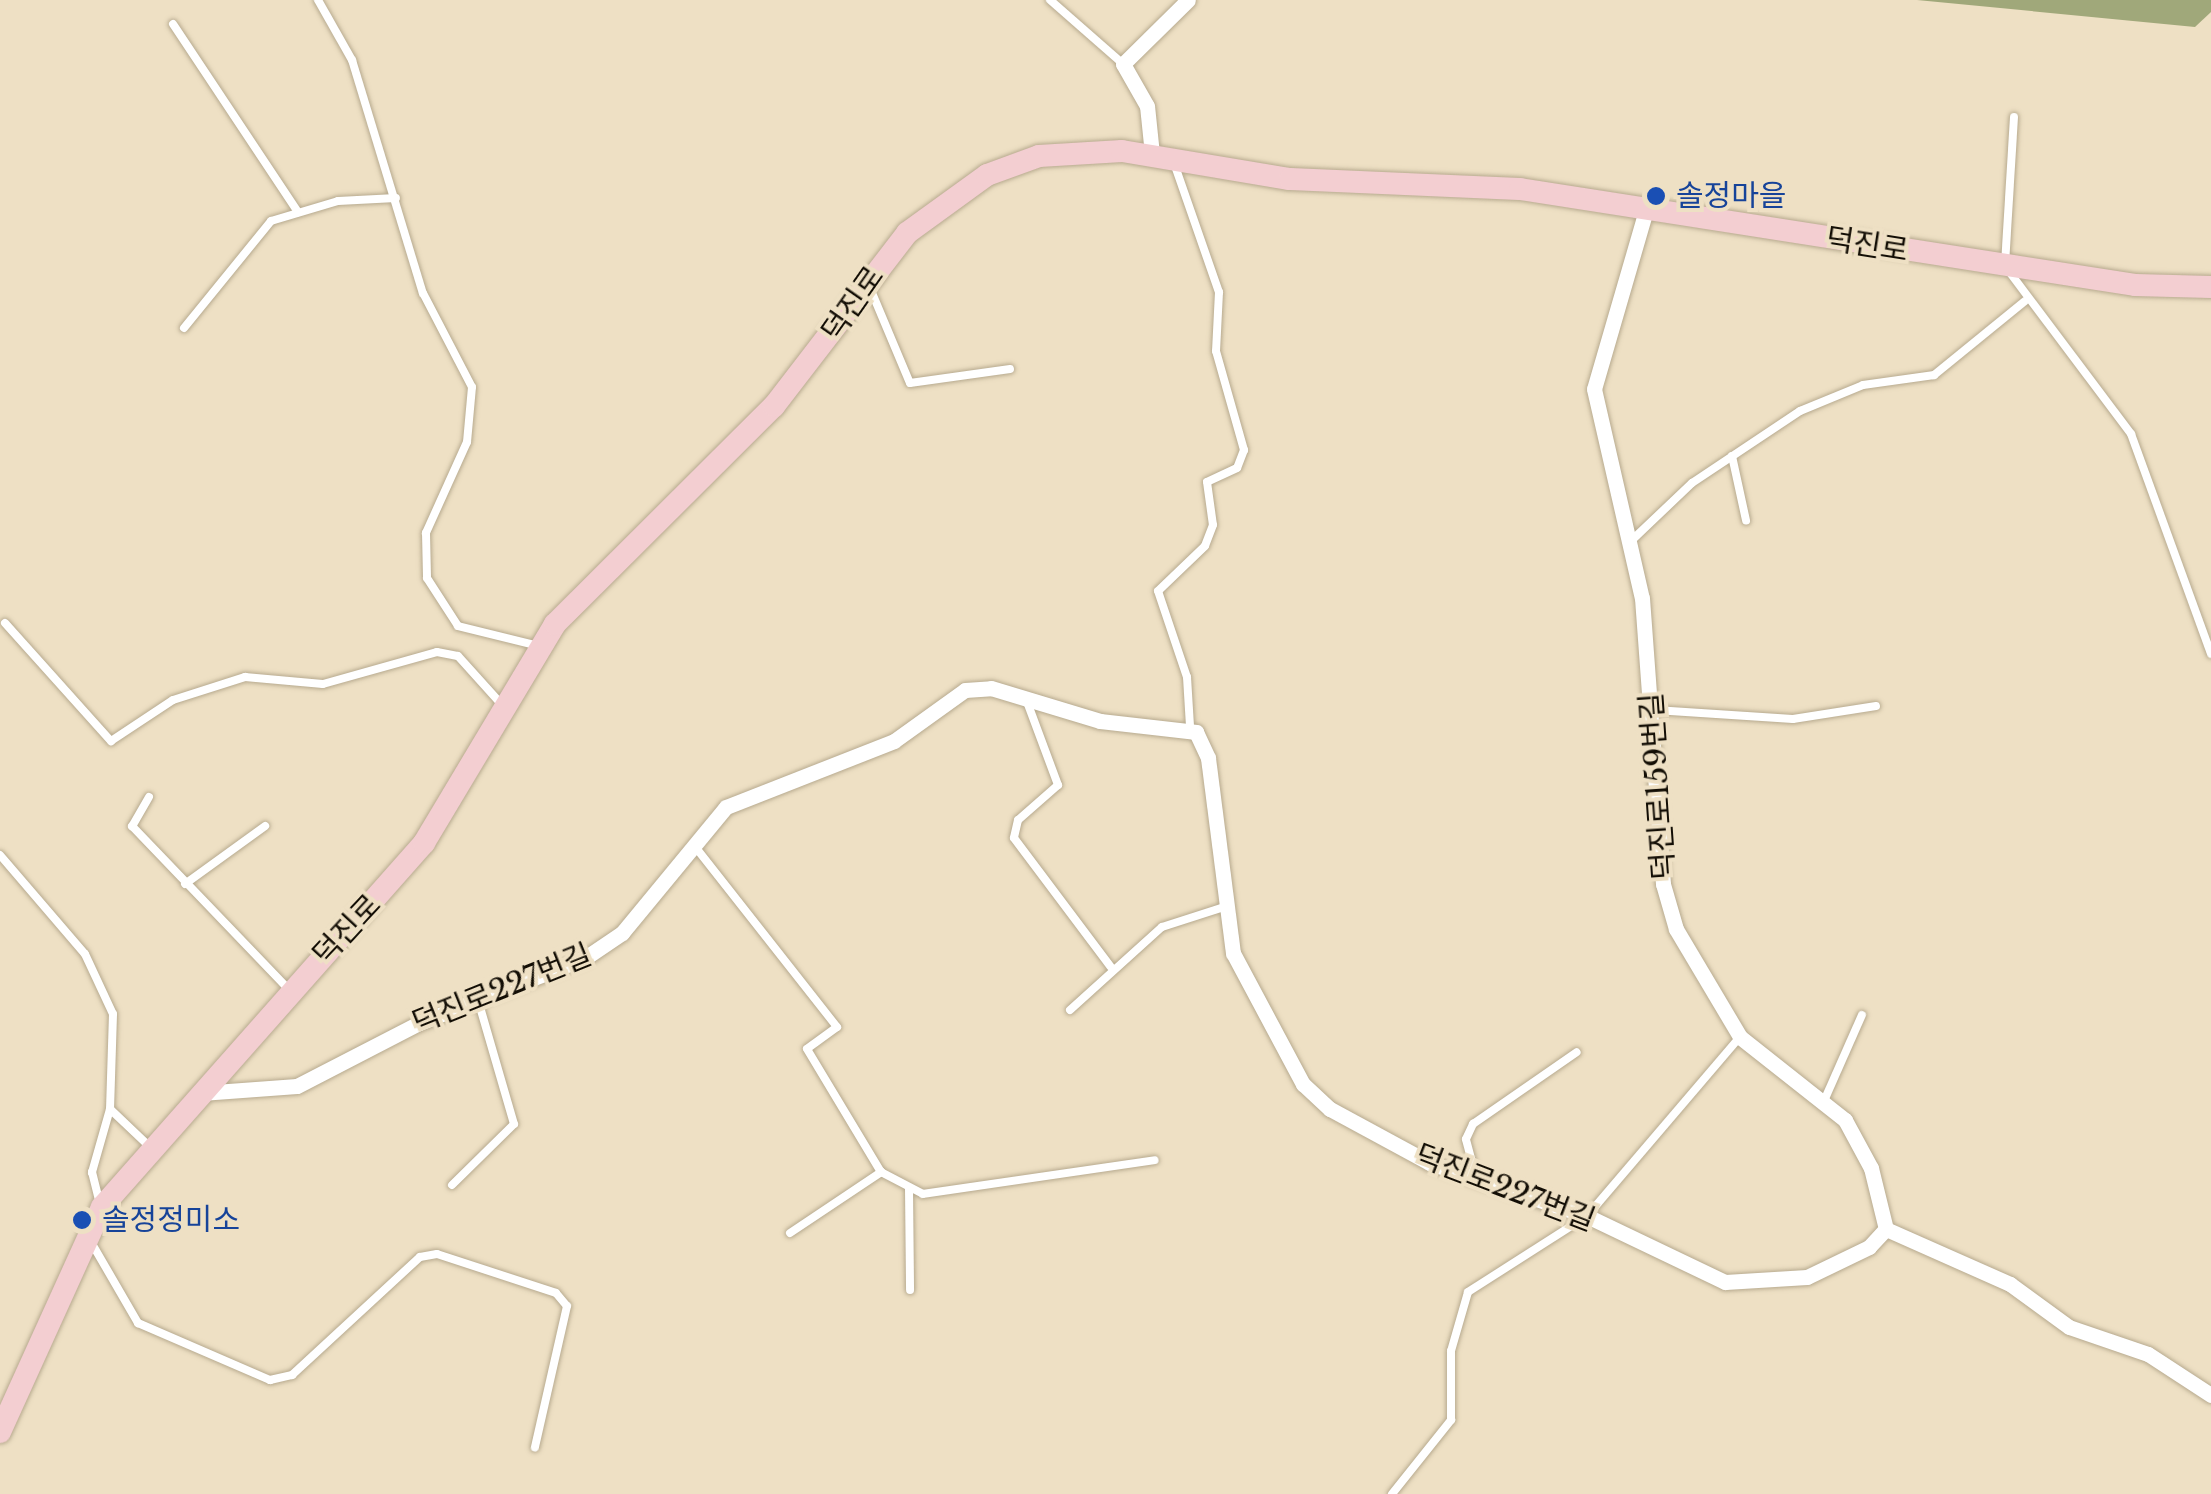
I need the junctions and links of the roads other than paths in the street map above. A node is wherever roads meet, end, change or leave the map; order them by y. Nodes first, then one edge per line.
1 (318, 0) edge
2 (1050, 0) edge
3 (1188, 0) edge
4 (173, 24) dead end
5 (1122, 64) junction
6 (2014, 118) dead end
7 (1162, 156) junction
8 (396, 198) junction
9 (1646, 210) junction
10 (298, 212) junction
11 (2005, 266) junction
12 (867, 279) junction
13 (2211, 286) edge
14 (2025, 301) junction
15 (184, 328) dead end
16 (1010, 369) dead end
17 (1732, 456) junction
18 (1746, 520) dead end
19 (1631, 542) junction
20 (5, 623) dead end
21 (539, 646) junction
22 (2211, 654) edge
23 (1024, 695) junction
24 (503, 706) junction
25 (1876, 706) dead end
26 (1655, 710) junction
27 (1190, 726) junction
28 (149, 798) dead end
29 (266, 826) dead end
30 (693, 844) junction
31 (0, 855) edge
32 (185, 884) junction
33 (1220, 908) junction
34 (1111, 967) junction
35 (290, 991) junction
36 (478, 1000) junction
37 (1070, 1010) dead end
38 (1862, 1016) dead end
39 (1740, 1037) junction
40 (1577, 1052) dead end
41 (197, 1092) junction
42 (1824, 1102) junction
43 (110, 1109) junction
44 (150, 1146) junction
45 (1156, 1160) dead end
46 (882, 1172) junction
47 (1477, 1182) junction
48 (452, 1185) dead end
49 (909, 1190) junction
50 (102, 1208) junction
51 (1587, 1216) junction
52 (1886, 1229) junction
53 (790, 1233) dead end
54 (85, 1235) junction
55 (910, 1290) dead end
56 (2211, 1395) edge
57 (0, 1432) edge
58 (536, 1447) dead end
59 (1392, 1494) edge

1 - 8 lane
2 - 5 lane
3 - 5 street
4 - 10 lane
5 - 7 street
6 - 11 lane
7 - 9 street, 덕진로
7 - 12 street, 덕진로
7 - 27 lane
8 - 10 lane
8 - 21 lane
9 - 11 street, 덕진로
9 - 19 street, 덕진로159번길
10 - 15 lane
11 - 13 street, 덕진로
11 - 14 lane
12 - 16 lane
12 - 21 street, 덕진로
14 - 17 lane
14 - 22 lane
17 - 18 lane
17 - 19 lane
19 - 26 street, 덕진로159번길
20 - 24 lane
21 - 24 street, 덕진로
23 - 27 street, 덕진로227번길
23 - 30 street, 덕진로227번길
23 - 34 lane
24 - 35 street, 덕진로
25 - 26 lane
26 - 39 street, 덕진로159번길
27 - 33 street, 덕진로227번길
28 - 32 lane
29 - 32 lane
30 - 36 street, 덕진로227번길
30 - 46 lane
31 - 43 lane
32 - 35 lane
33 - 34 lane
33 - 47 street, 덕진로227번길
34 - 37 lane
35 - 41 street, 덕진로
36 - 41 street, 덕진로227번길
36 - 48 lane
38 - 42 lane
39 - 42 street, 덕진로159번길
39 - 51 lane
40 - 47 lane
41 - 44 street, 덕진로
42 - 52 street, 덕진로159번길
43 - 44 lane
43 - 50 lane
44 - 50 street, 덕진로
45 - 49 lane
46 - 49 lane
46 - 53 lane
47 - 51 street, 덕진로227번길
49 - 55 lane
50 - 54 street, 덕진로
51 - 52 street, 덕진로227번길
51 - 59 lane
52 - 56 street
54 - 57 street, 덕진로
54 - 58 lane

